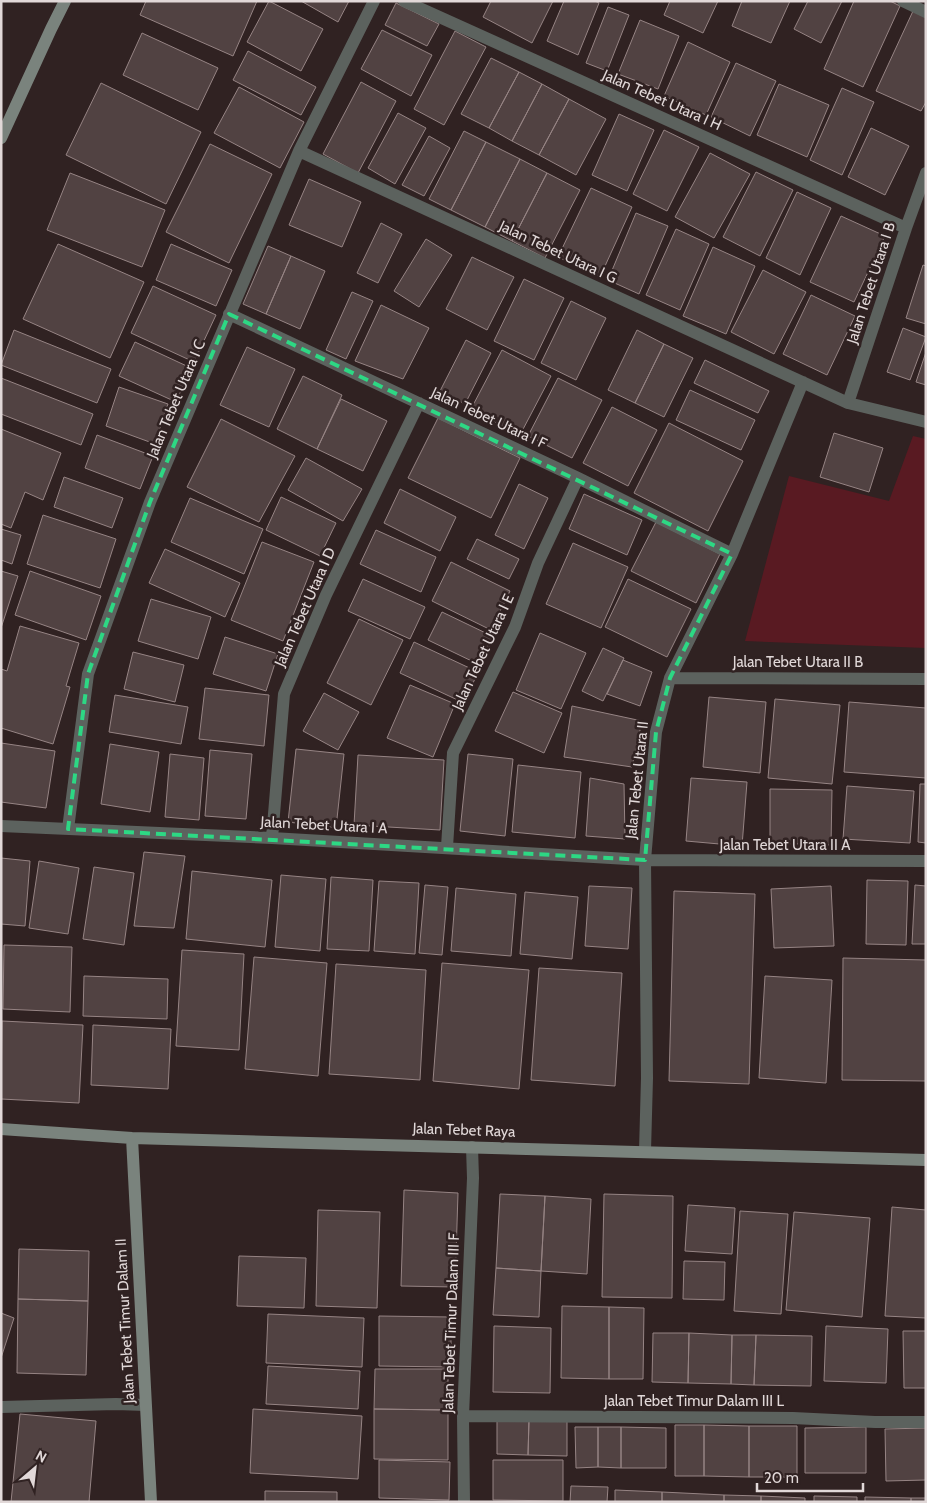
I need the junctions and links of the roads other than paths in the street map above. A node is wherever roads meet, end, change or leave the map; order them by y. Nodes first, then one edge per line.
1 (65, 1) edge
2 (374, 1) edge
3 (404, 1) edge
4 (903, 1) edge
5 (926, 12) edge
6 (1, 138) edge
7 (299, 151) junction
8 (926, 174) edge
9 (906, 228) junction
10 (229, 314) junction
11 (802, 382) junction
12 (419, 403) junction
13 (848, 403) junction
14 (926, 422) edge
15 (578, 478) junction
16 (732, 554) junction
17 (670, 678) junction
18 (926, 679) edge
19 (1, 826) edge
20 (68, 829) junction
21 (272, 838) junction
22 (447, 847) junction
23 (645, 860) junction
24 (926, 861) edge
25 (1, 1129) edge
26 (132, 1138) junction
27 (472, 1146) junction
28 (645, 1152) junction
29 (926, 1160) edge
30 (145, 1405) junction
31 (1, 1407) edge
32 (463, 1416) junction
33 (926, 1422) edge
34 (151, 1502) edge
35 (464, 1502) edge

1 - 6 main road
2 - 7 street, Jalan Tebet Utara I C
3 - 9 street, Jalan Tebet Utara I H
4 - 5 street
7 - 10 street, Jalan Tebet Utara I C
7 - 11 street, Jalan Tebet Utara I G
8 - 9 street, Jalan Tebet Utara I B
9 - 13 street, Jalan Tebet Utara I B
10 - 12 street, Jalan Tebet Utara I F
10 - 20 street, Jalan Tebet Utara I C
11 - 13 street, Jalan Tebet Utara I G
11 - 16 street, Jalan Tebet Utara II
12 - 15 street, Jalan Tebet Utara I F
12 - 21 street, Jalan Tebet Utara I D
13 - 14 street, Jalan Tebet Utara I G
15 - 16 street, Jalan Tebet Utara I F
15 - 22 street, Jalan Tebet Utara I E
16 - 17 street, Jalan Tebet Utara II
17 - 18 street, Jalan Tebet Utara II B
17 - 23 street, Jalan Tebet Utara II
19 - 20 street, Jalan Tebet Utara I A
20 - 21 street, Jalan Tebet Utara I A
21 - 22 street, Jalan Tebet Utara I A
22 - 23 street, Jalan Tebet Utara I A
23 - 24 street, Jalan Tebet Utara II A
23 - 28 street, Jalan Tebet Utara II
25 - 26 main road, Jalan Tebet Raya
26 - 27 main road, Jalan Tebet Raya
26 - 30 main road, Jalan Tebet Timur Dalam II
27 - 28 main road, Jalan Tebet Raya
27 - 32 street, Jalan Tebet Timur Dalam III F
28 - 29 main road, Jalan Tebet Raya
30 - 31 street
30 - 34 main road, Jalan Tebet Timur Dalam II
32 - 33 street, Jalan Tebet Timur Dalam III L
32 - 35 street, Jalan Tebet Timur Dalam III F

